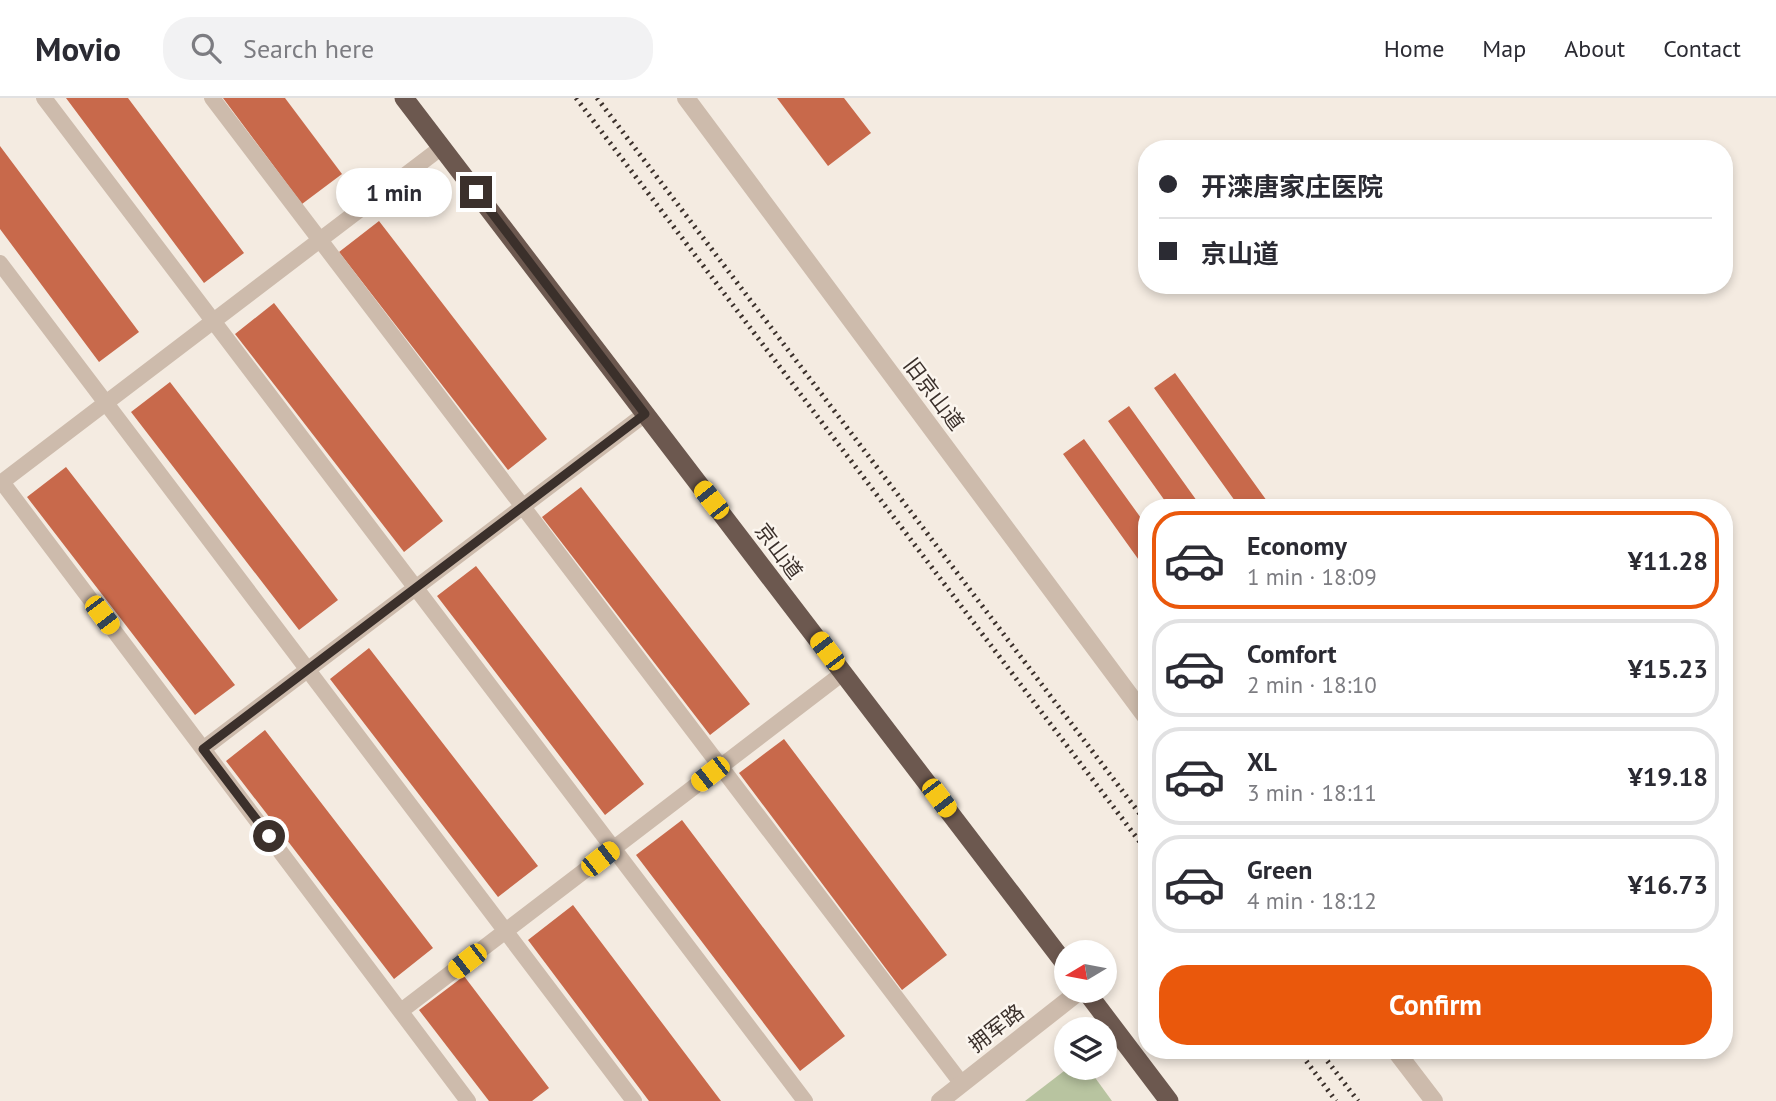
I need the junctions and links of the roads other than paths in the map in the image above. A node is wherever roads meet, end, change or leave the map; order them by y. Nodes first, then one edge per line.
1 (44, 98) edge
2 (212, 98) edge
3 (404, 98) edge
4 (686, 98) edge
5 (442, 147) junction
6 (0, 263) edge
7 (645, 414) junction
8 (843, 673) junction
9 (1138, 706) edge
10 (203, 749) junction
11 (1054, 949) edge
12 (1066, 1003) edge
13 (1093, 1003) edge
14 (401, 1011) junction
15 (1402, 1059) edge
16 (962, 1084) junction
17 (468, 1101) edge
18 (634, 1101) edge
19 (805, 1101) edge
20 (940, 1101) edge
21 (1169, 1101) edge
22 (1434, 1101) edge

1 - 19 lane
2 - 16 lane
3 - 5 highway, 京山道
4 - 9 street, 旧京山道
5 - 7 highway, 京山道
5 - 10 lane
6 - 18 lane
7 - 8 highway, 京山道
7 - 10 lane
8 - 11 highway, 京山道
8 - 14 lane
10 - 14 lane
12 - 16 street, 拥军路
13 - 21 highway
14 - 17 lane
15 - 22 street
16 - 20 street, 拥军路

